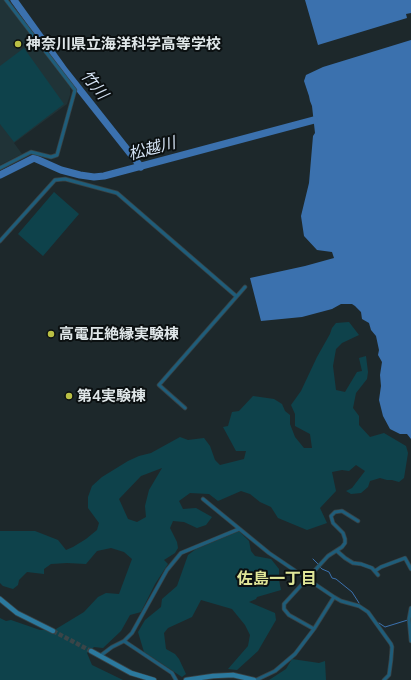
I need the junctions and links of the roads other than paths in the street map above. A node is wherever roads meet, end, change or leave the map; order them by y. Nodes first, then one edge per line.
1 (6, 0) edge
2 (0, 168) edge
3 (0, 241) edge
4 (245, 287) dead end
5 (236, 296) junction
6 (185, 408) dead end
7 (203, 499) dead end
8 (358, 521) dead end
9 (239, 529) junction
10 (337, 550) junction
11 (411, 569) edge
12 (375, 571) junction
13 (378, 575) dead end
14 (308, 579) junction
15 (334, 597) junction
16 (0, 599) edge
17 (411, 608) edge
18 (314, 629) junction
19 (53, 631) tunnel mouth
20 (124, 641) junction
21 (411, 641) edge
22 (91, 651) tunnel mouth
23 (100, 656) junction
24 (154, 680) edge
25 (176, 680) edge
26 (186, 680) edge
27 (189, 680) edge
28 (255, 680) edge
29 (384, 680) edge

1 - 2 street
3 - 5 street
4 - 5 street
5 - 6 street
7 - 9 street
8 - 10 street
9 - 14 street
9 - 20 street
10 - 12 street
10 - 14 street
11 - 12 street
12 - 13 street
14 - 15 street
14 - 18 street
15 - 18 street
15 - 29 street
16 - 19 main road
17 - 21 street
18 - 28 street
20 - 23 street
20 - 25 street
22 - 23 main road
23 - 24 main road
26 - 27 main road
27 - 28 main road

